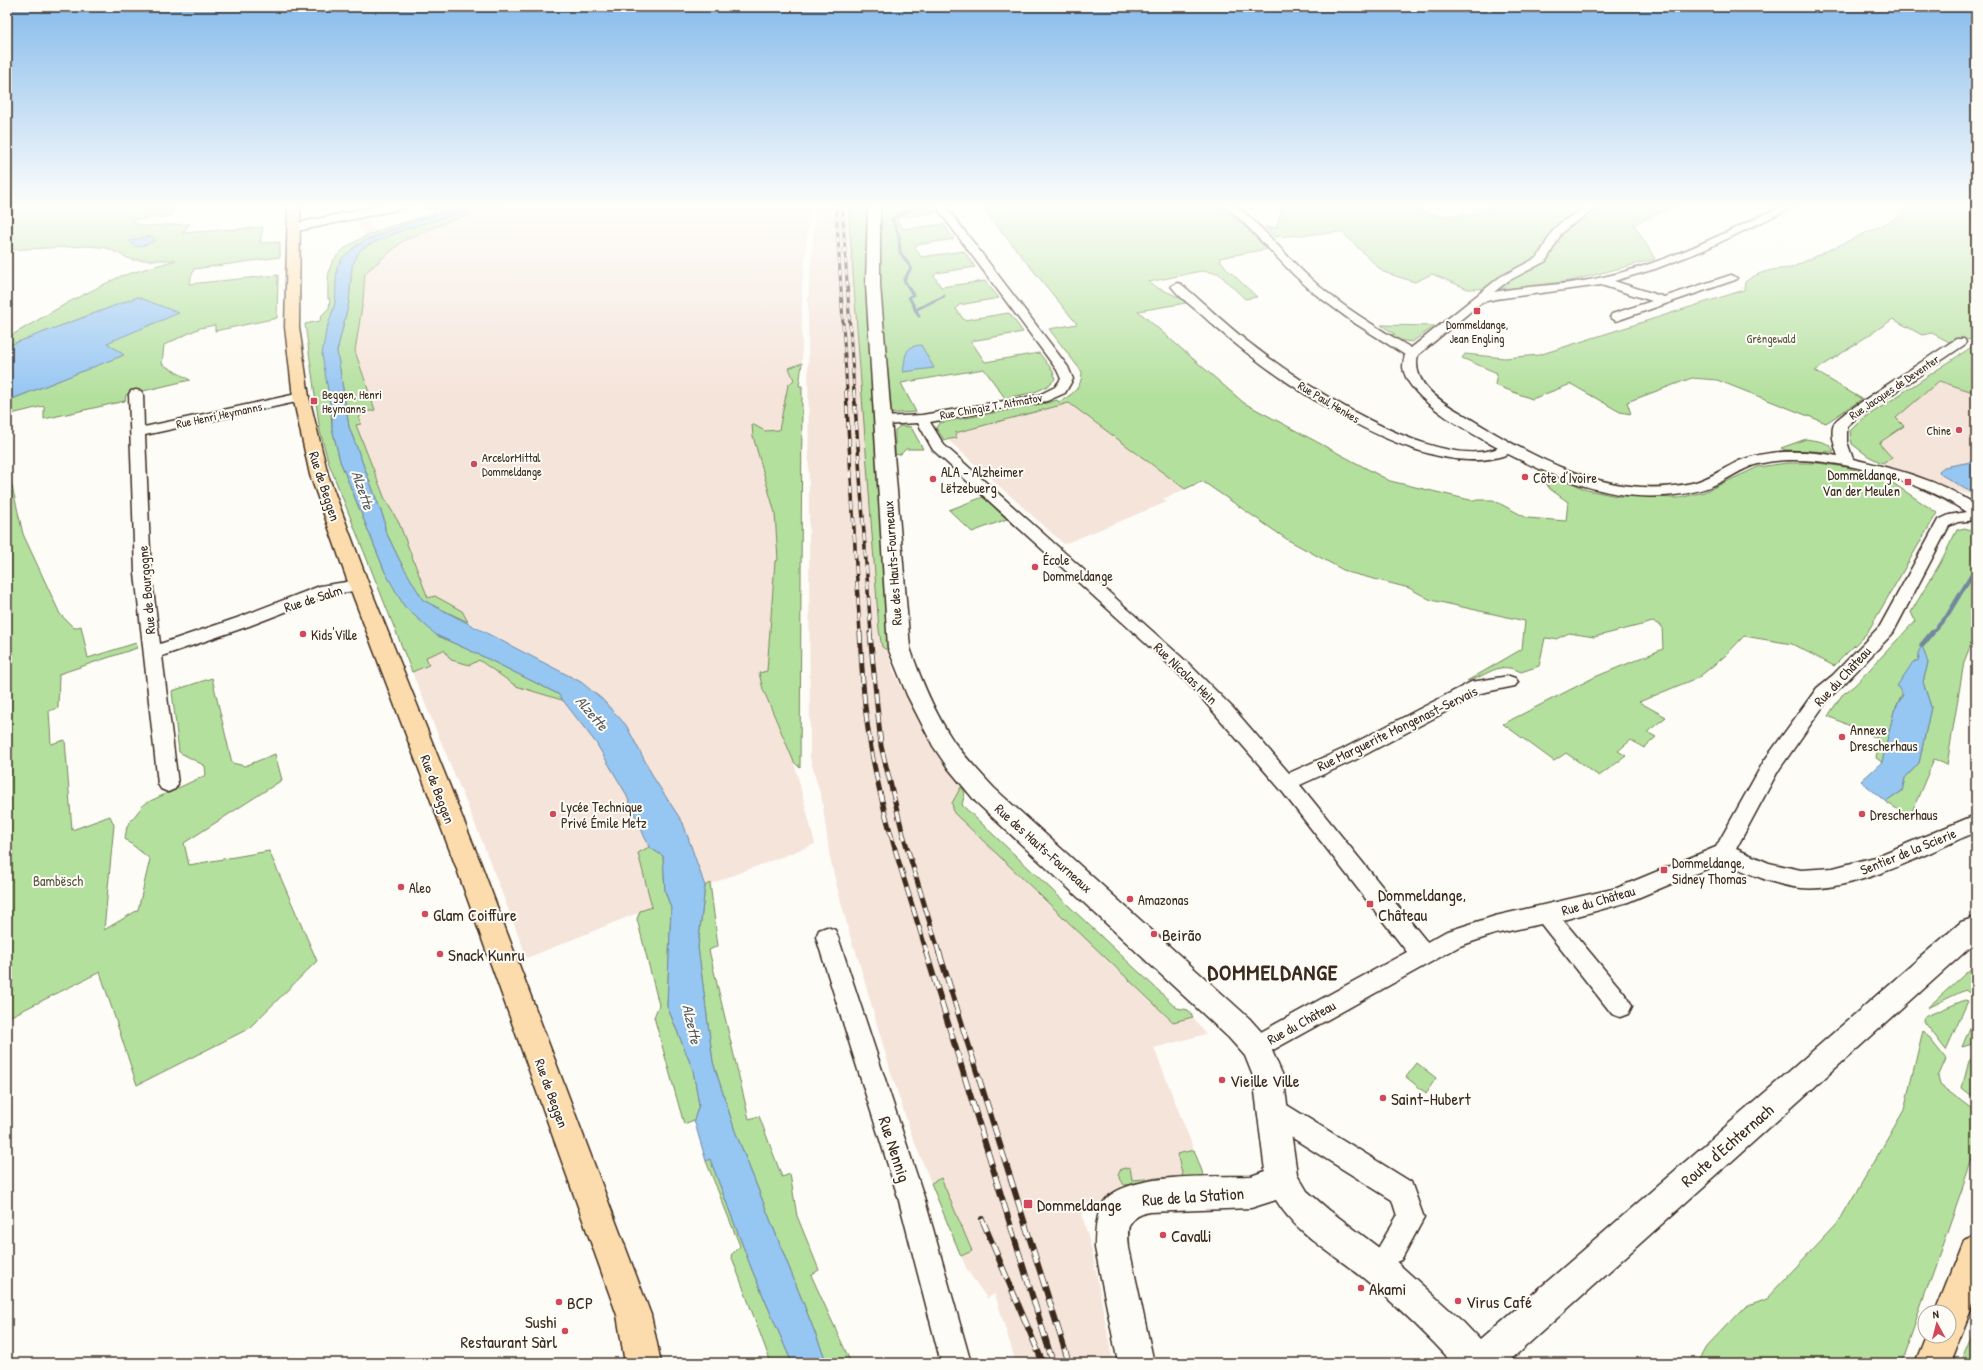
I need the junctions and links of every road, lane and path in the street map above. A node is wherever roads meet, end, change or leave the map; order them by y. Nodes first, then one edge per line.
1 (293, 268) edge
2 (873, 268) edge
3 (987, 268) edge
4 (1294, 268) edge
5 (1525, 268) edge
6 (1640, 268) edge
7 (1731, 278) dead end
8 (1601, 281) junction
9 (1177, 286) dead end
10 (1481, 299) junction
11 (1665, 301) junction
12 (1616, 317) dead end
13 (1960, 342) dead end
14 (1412, 354) junction
15 (136, 394) dead end
16 (301, 397) junction
17 (922, 418) junction
18 (882, 421) junction
19 (138, 432) junction
20 (1508, 449) junction
21 (1847, 462) junction
22 (1976, 512) edge
23 (1976, 515) edge
24 (359, 585) junction
25 (152, 653) junction
26 (1509, 682) dead end
27 (1287, 782) junction
28 (168, 784) dead end
29 (1976, 826) edge
30 (1723, 853) junction
31 (1545, 913) junction
32 (1976, 929) edge
33 (827, 937) dead end
34 (1423, 954) junction
35 (1620, 1006) dead end
36 (1256, 1047) junction
37 (1274, 1111) junction
38 (1282, 1179) junction
39 (1391, 1250) dead end
40 (1976, 1253) edge
41 (1956, 1304) edge
42 (1940, 1344) edge
43 (643, 1363) edge
44 (956, 1363) edge
45 (1136, 1363) edge
46 (1479, 1363) edge
47 (1932, 1363) edge

1 - 16 main road, Rue de Beggen
2 - 18 street, Rue des Hauts-Fourneaux
3 - 17 street, Rue Chingiz T. Aitmatov
4 - 14 street
5 - 10 street
6 - 8 street
7 - 11 street
8 - 10 street
8 - 11 street
9 - 20 street, Rue Paul Henkes
10 - 14 street
11 - 12 street
13 - 21 street, Rue Jacques de Deventer
14 - 20 street
15 - 19 street, Rue de Bourgogne
16 - 19 street, Rue Henri Heymanns
16 - 24 main road, Rue de Beggen
17 - 18 street, Rue Chingiz T. Aitmatov
17 - 27 street, Rue Nicolas Hein
18 - 36 street, Rue des Hauts-Fourneaux
19 - 25 street, Rue de Bourgogne
20 - 21 street
21 - 22 street
23 - 30 street, Rue du Château
24 - 25 street, Rue de Salm
24 - 43 main road, Rue de Beggen
25 - 28 street, Rue de Bourgogne
26 - 27 street, Rue Marguerite Mongenast-Servais
27 - 34 street, Rue Nicolas Hein
29 - 30 street, Sentier de la Scierie
30 - 31 street, Rue du Château
31 - 34 street, Rue du Château
31 - 35 street
32 - 46 street, Route d'Echternach
33 - 44 street, Rue Nennig
34 - 36 street, Rue du Château
36 - 37 street, Rue des Hauts-Fourneaux
37 - 38 street, Rue des Hauts-Fourneaux
37 - 39 street
38 - 45 street, Rue de la Station
38 - 46 street, Rue des Hauts-Fourneaux
40 - 41 main road
42 - 47 main road

